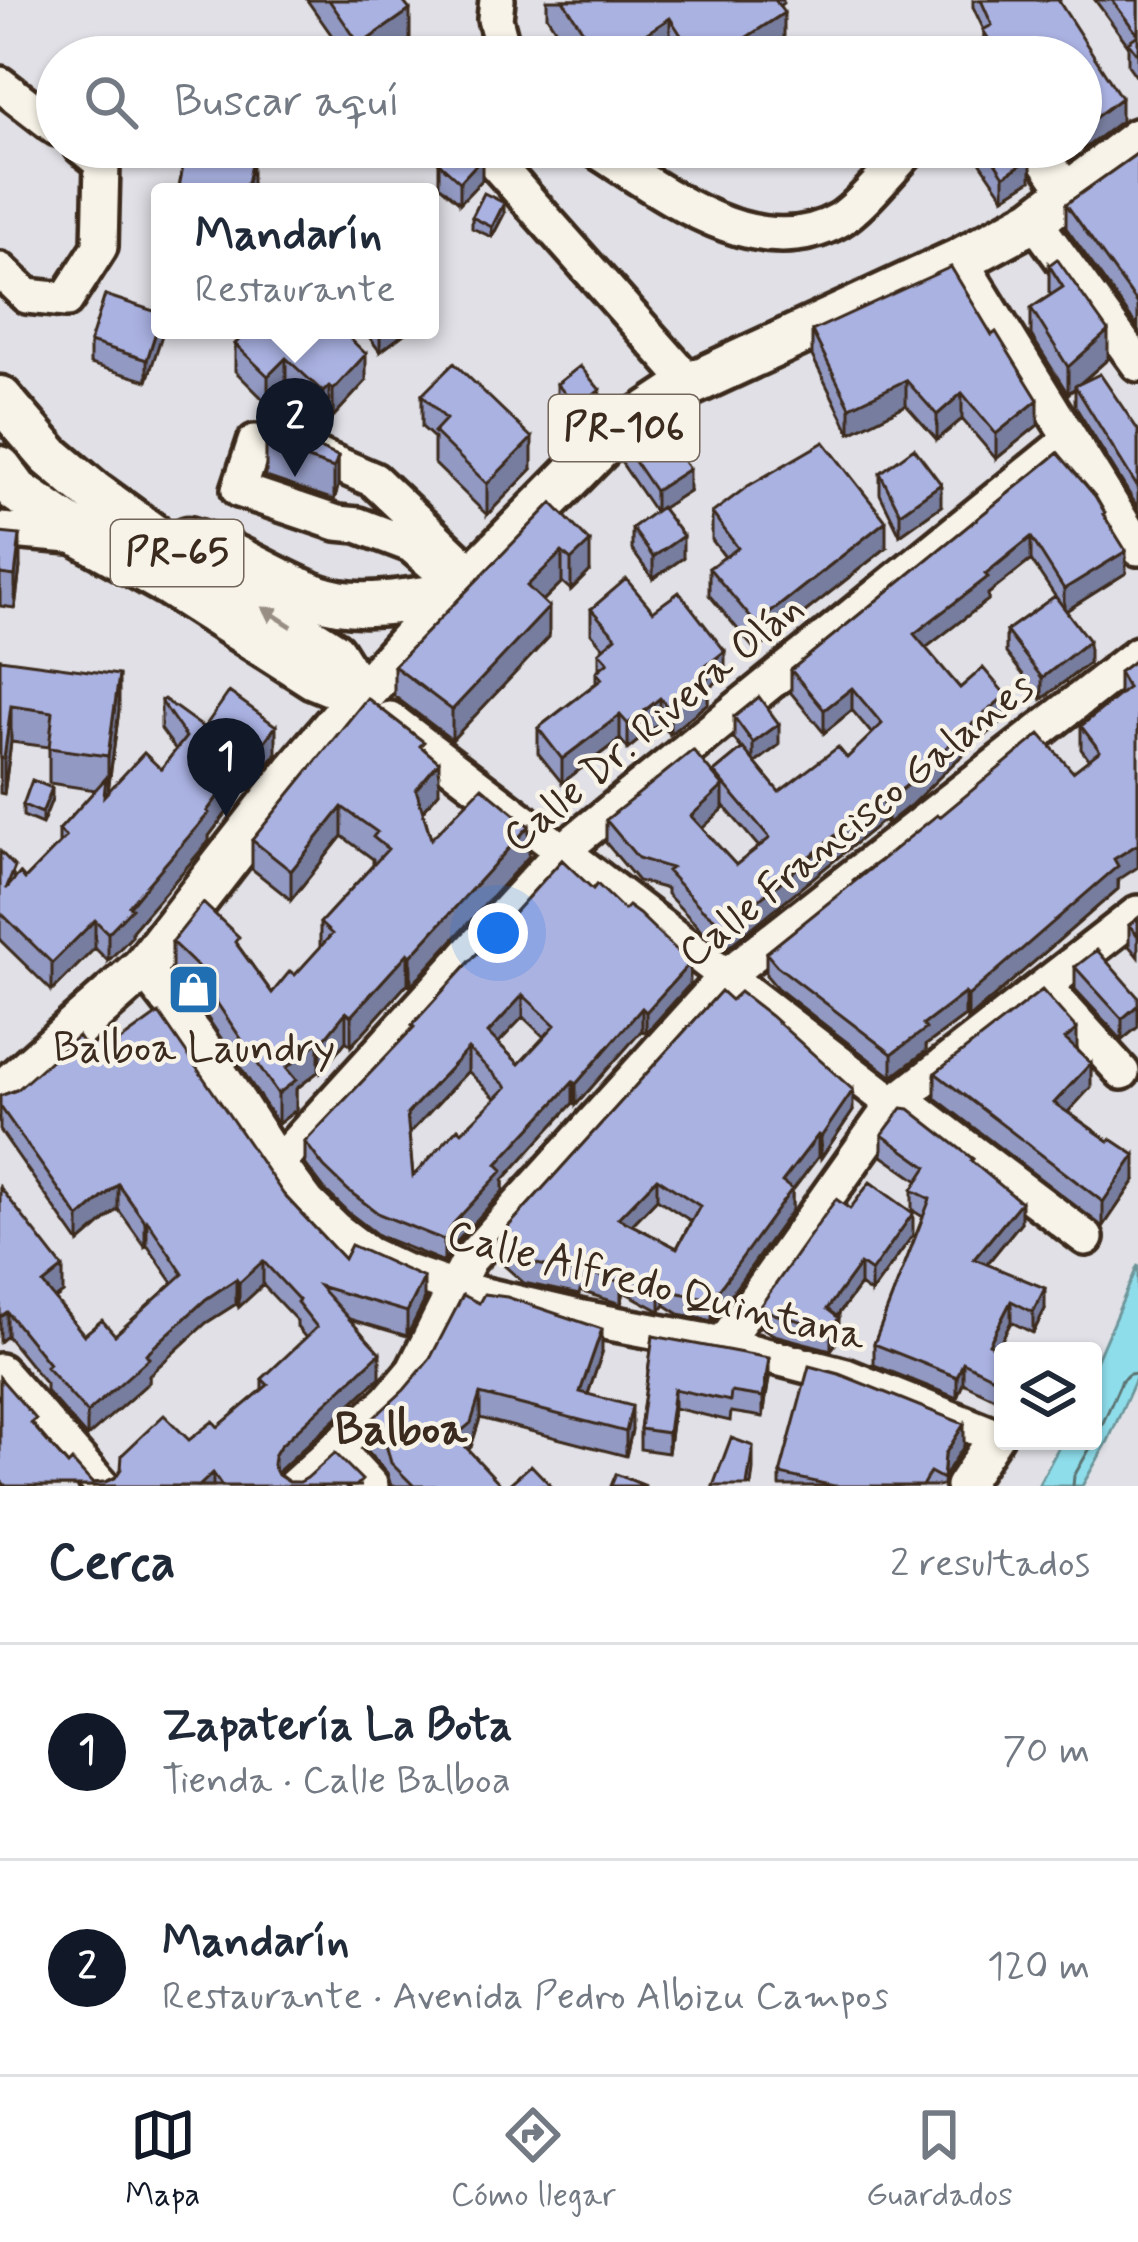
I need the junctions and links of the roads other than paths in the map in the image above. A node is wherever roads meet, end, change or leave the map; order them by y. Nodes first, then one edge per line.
1 (492, 6) edge
2 (500, 36) edge
3 (0, 84) edge
4 (36, 112) edge
5 (1138, 140) edge
6 (102, 168) edge
7 (500, 168) edge
8 (625, 168) edge
9 (892, 168) edge
10 (1051, 168) edge
11 (1069, 194) junction
12 (1034, 220) junction
13 (960, 260) junction
14 (0, 269) edge
15 (1138, 364) edge
16 (691, 384) junction
17 (0, 398) edge
18 (1069, 440) junction
19 (0, 468) edge
20 (141, 527) junction
21 (0, 530) edge
22 (84, 537) junction
23 (1138, 548) edge
24 (463, 586) junction
25 (1138, 654) edge
26 (360, 696) junction
27 (316, 747) junction
28 (562, 851) junction
29 (1138, 913) edge
30 (143, 968) junction
31 (727, 975) junction
32 (1044, 986) junction
33 (1122, 1072) dead end
34 (0, 1095) edge
35 (893, 1104) junction
36 (278, 1163) junction
37 (1086, 1238) dead end
38 (455, 1288) junction
39 (723, 1344) junction
40 (0, 1372) edge
41 (336, 1448) junction
42 (102, 1486) edge
43 (294, 1486) edge
44 (371, 1486) edge
45 (963, 1486) edge

1 - 2 street
3 - 4 street
5 - 11 main road, PR-106
6 - 14 street
7 - 16 street
8 - 9 street
10 - 11 street
11 - 12 main road, PR-106
12 - 13 main road, PR-106
12 - 15 street
13 - 16 main road, PR-106
13 - 18 street
16 - 24 main road, PR-106
17 - 20 main road, PR-65
18 - 23 street
18 - 28 street, Calle Dr. Rivera Olán
19 - 22 main road, PR-65
20 - 24 main road
26 -> 20 main road, PR-65
21 - 22 street
22 - 26 main road, PR-65
22 - 27 main road
24 - 24 street
24 - 26 main road, PR-106
25 - 31 street, Calle Francisco Galanes
26 - 27 main road, PR-106
26 - 28 street
27 - 30 main road, PR-106
28 - 31 street
28 - 36 street, Calle Dr. Rivera Olán
29 - 32 street
30 - 34 main road, PR-106
30 - 36 street, Calle Alfredo Quintana
31 - 35 street
31 - 38 street, Calle Francisco Galanes
32 - 33 street
32 - 35 street
35 - 37 street
35 - 39 street
36 - 38 street, Calle Alfredo Quintana
38 - 39 street, Calle Alfredo Quintana
38 - 41 street, Calle Francisco Galanes
39 - 45 street, Calle Alfredo Quintana
40 - 42 street
41 - 43 street, Calle Francisco Galanes
41 - 44 street

